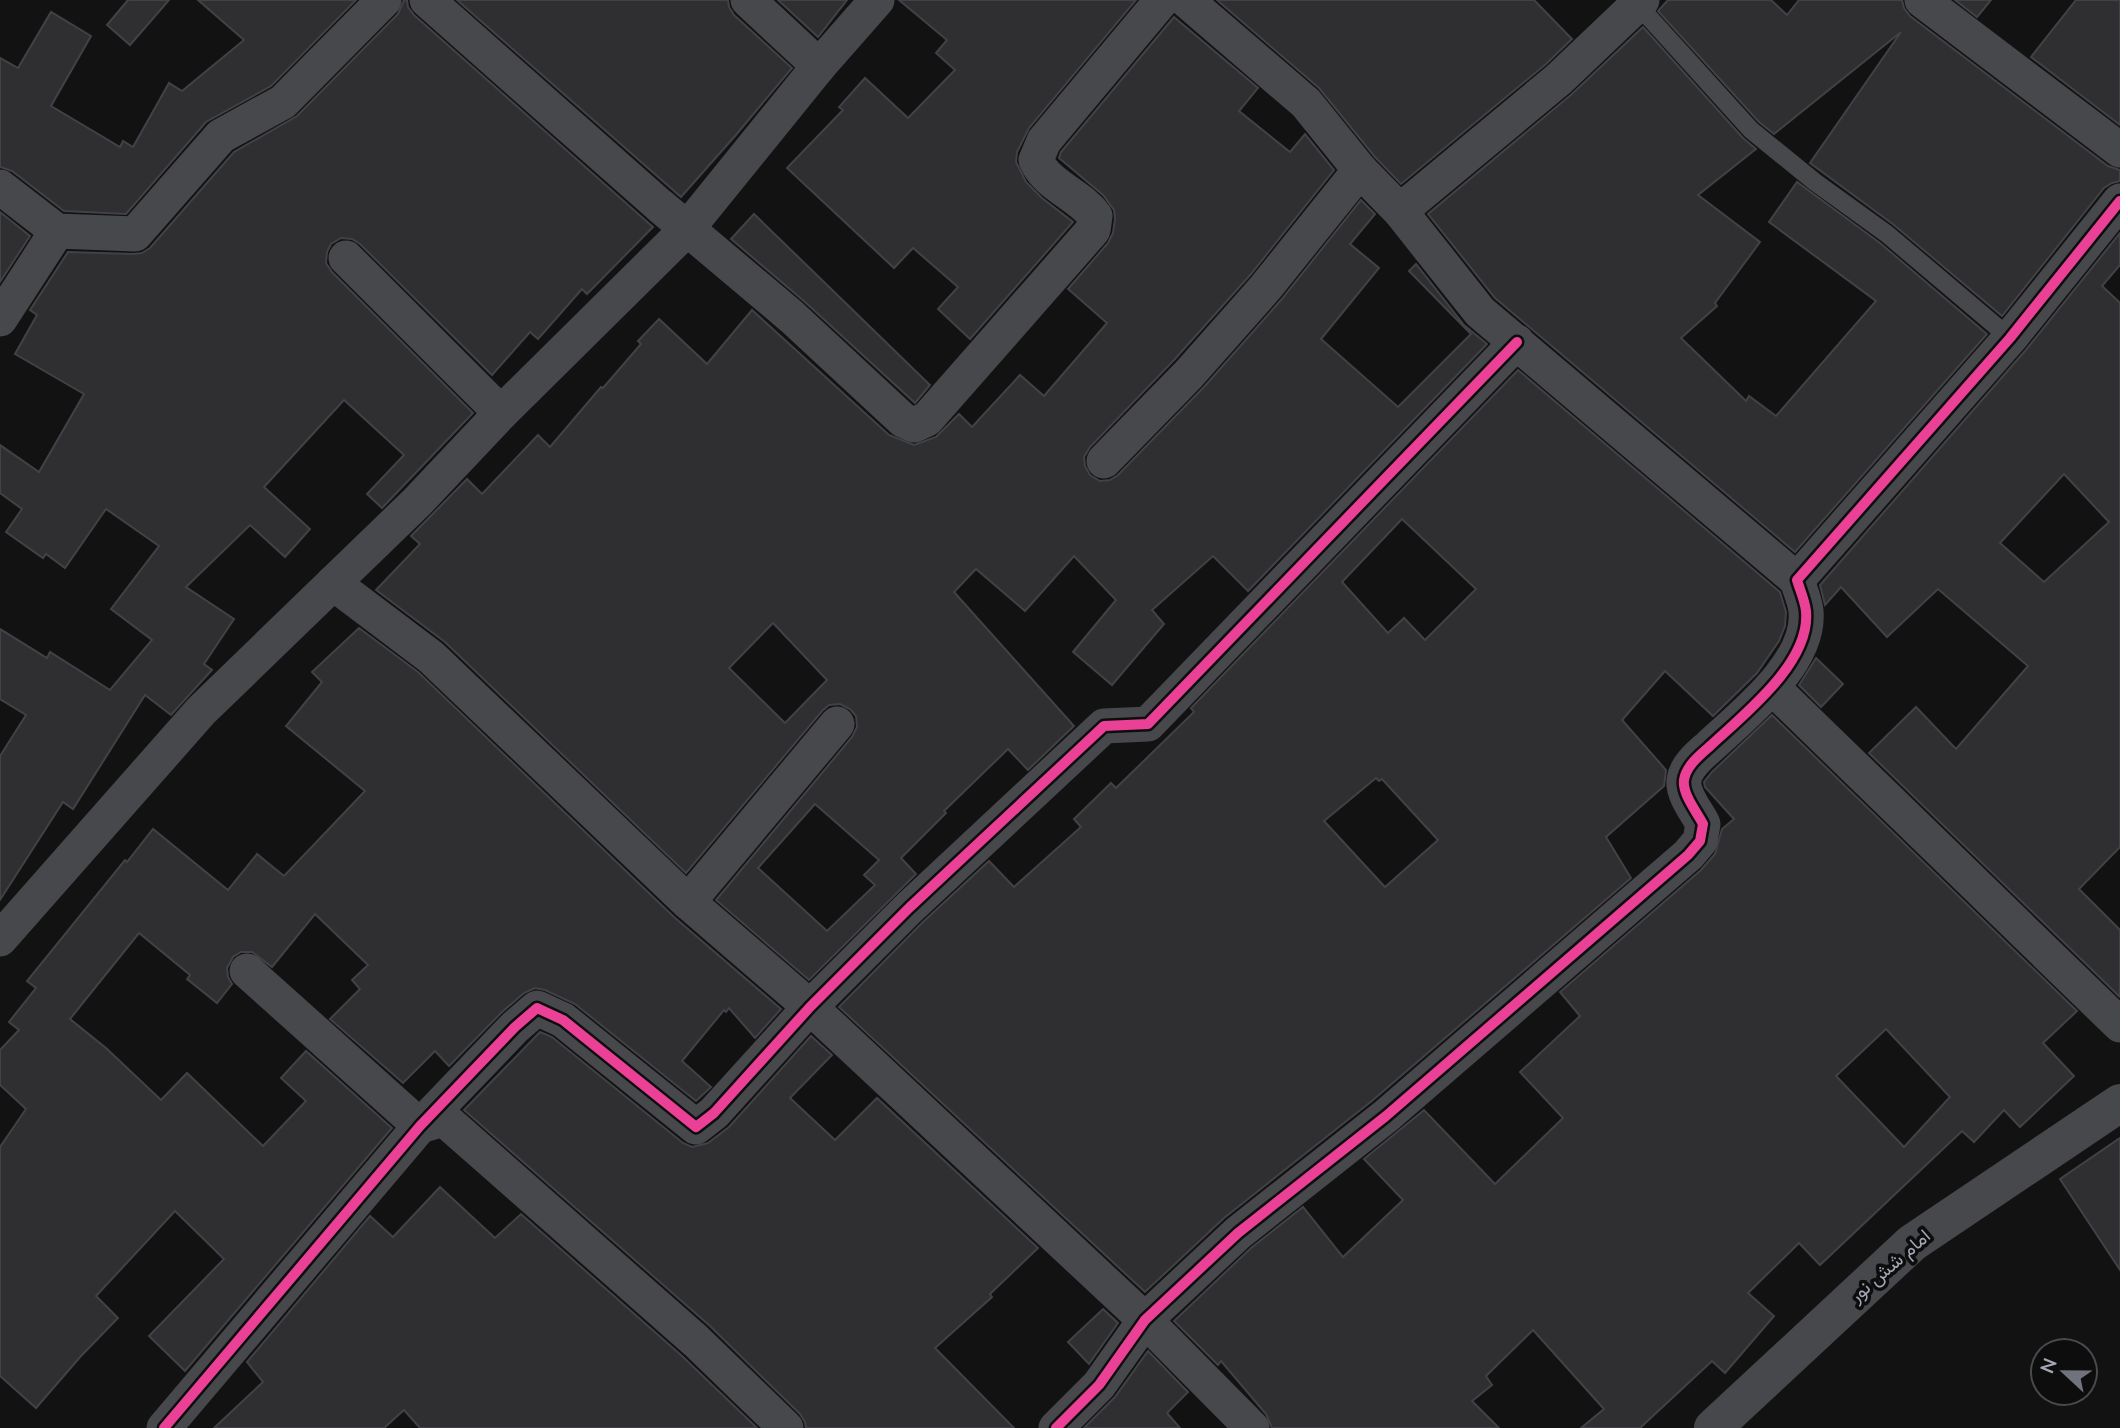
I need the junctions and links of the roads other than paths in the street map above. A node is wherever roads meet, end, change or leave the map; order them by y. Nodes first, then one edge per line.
1 (384, 0) edge
2 (427, 0) edge
3 (748, 0) edge
4 (877, 0) edge
5 (1161, 0) edge
6 (1186, 0) edge
7 (1922, 0) edge
8 (1639, 2) edge
9 (819, 66) junction
10 (2120, 150) edge
11 (1360, 170) junction
12 (0, 187) edge
13 (2120, 201) edge
14 (1400, 212) junction
15 (687, 229) junction
16 (57, 231) junction
17 (346, 258) dead end
18 (0, 319) edge
19 (2010, 338) junction
20 (1517, 342) junction
21 (501, 413) junction
22 (1104, 461) dead end
23 (1797, 580) junction
24 (333, 583) junction
25 (1773, 688) junction
26 (837, 724) dead end
27 (688, 902) junction
28 (0, 939) edge
29 (247, 971) dead end
30 (810, 1007) junction
31 (2120, 1025) edge
32 (2120, 1103) edge
33 (420, 1126) junction
34 (1145, 1320) junction
35 (164, 1428) edge
36 (786, 1428) edge
37 (1056, 1428) edge
38 (1252, 1428) edge
39 (1713, 1428) edge

1 - 16 street
2 - 15 street
3 - 9 street
4 - 9 street
5 - 15 street
6 - 11 street
7 - 10 street
8 - 14 street
8 - 19 lane
9 - 15 street
11 - 14 street
11 - 22 street
12 - 16 street
13 - 19 street
14 - 20 street
15 - 21 street
16 - 18 street
17 - 21 street
19 - 23 street
20 - 23 street
20 - 30 street
21 - 24 street
23 - 25 street
24 - 27 street
24 - 28 street
25 - 31 street
25 - 34 street
26 - 27 street
27 - 30 street
29 - 33 street
30 - 33 street
30 - 34 street
32 - 39 street, امام شش نور
33 - 35 street
33 - 36 street
34 - 37 street
34 - 38 street

